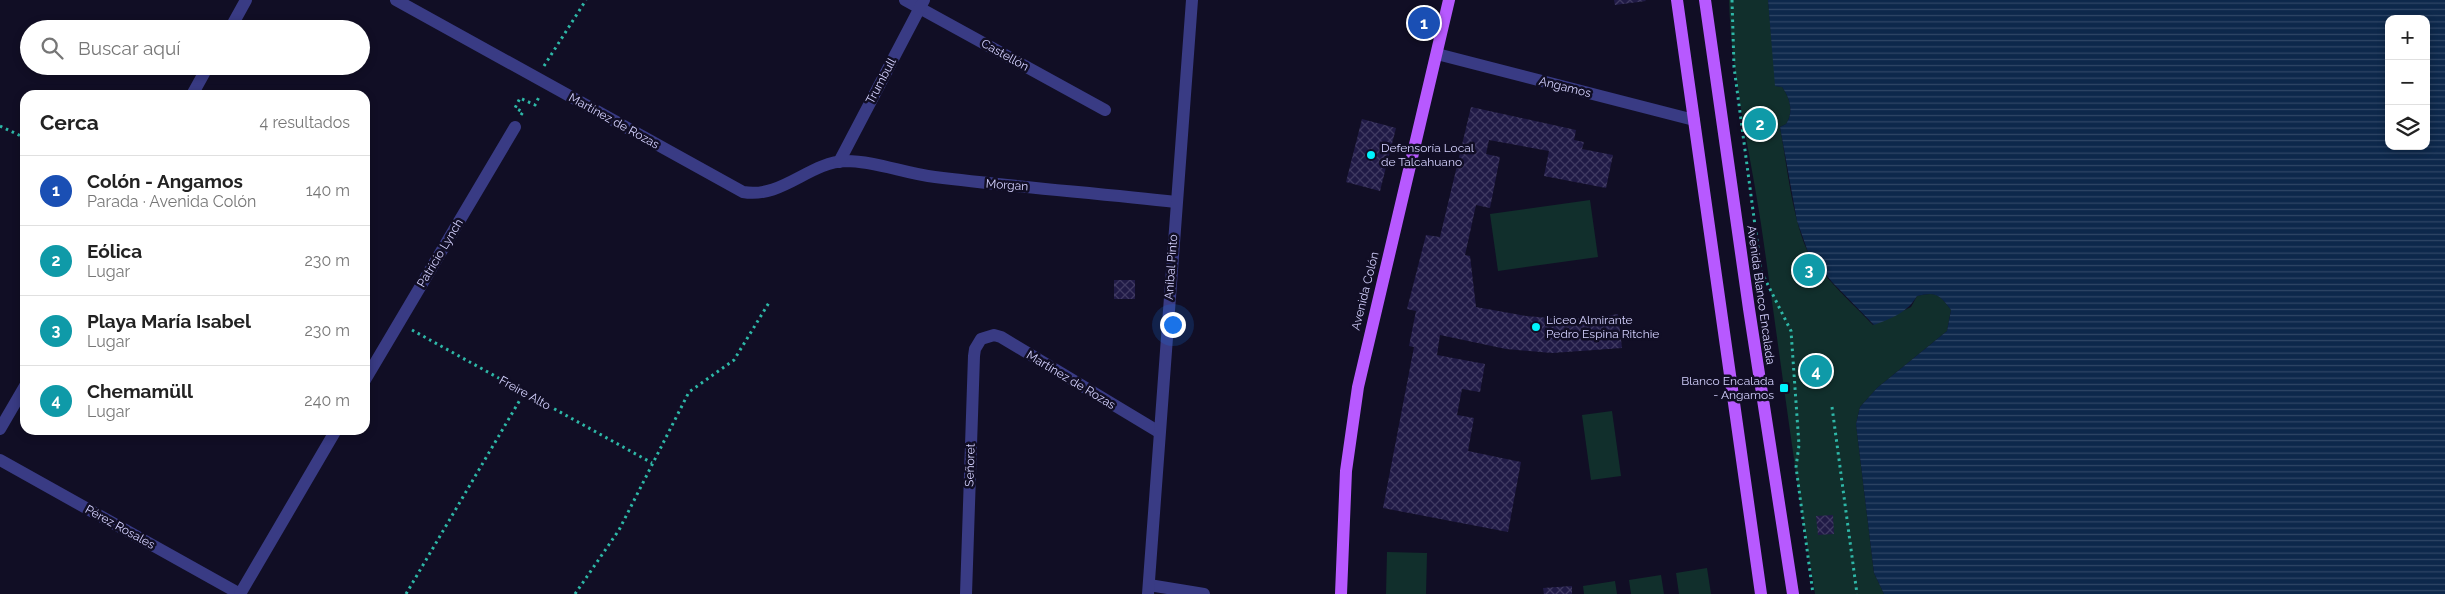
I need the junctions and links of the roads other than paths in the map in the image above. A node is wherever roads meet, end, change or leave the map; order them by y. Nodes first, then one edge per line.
1 (246, 0) edge
2 (396, 0) edge
3 (905, 0) edge
4 (1192, 0) edge
5 (1449, 0) edge
6 (1677, 0) edge
7 (1706, 0) edge
8 (921, 4) edge
9 (235, 20) edge
10 (1437, 54) junction
11 (203, 75) edge
12 (195, 90) edge
13 (1105, 110) dead end
14 (1694, 120) junction
15 (515, 126) dead end
16 (839, 162) junction
17 (1176, 202) junction
18 (981, 339) joint
19 (370, 367) edge
20 (20, 395) edge
21 (0, 429) edge
22 (1160, 432) junction
23 (333, 435) edge
24 (0, 460) edge
25 (1148, 590) edge
26 (240, 594) edge
27 (966, 594) edge
28 (1204, 594) edge
29 (1341, 594) edge
30 (1761, 594) edge
31 (1793, 594) edge

1 - 9 street
2 - 16 street, Martínez de Rozas
3 - 8 street, Castellón
4 - 17 street, Aníbal Pinto
5 - 10 main road, Avenida Colón
6 - 14 main road
7 - 31 main road, Avenida Blanco Encalada
8 - 13 street, Castellón
8 - 16 street, Trumbull
10 - 14 street, Angamos
10 - 29 main road, Avenida Colón
11 - 12 street
14 - 30 main road
15 - 19 street, Patricio Lynch
16 - 17 street, Morgan
17 - 22 street, Aníbal Pinto
18 - 22 street, Martínez de Rozas
18 - 27 street, Señoret
20 - 21 street
22 - 25 street, Aníbal Pinto
23 - 26 street
24 - 26 street, Pérez Rosales
25 - 28 street

